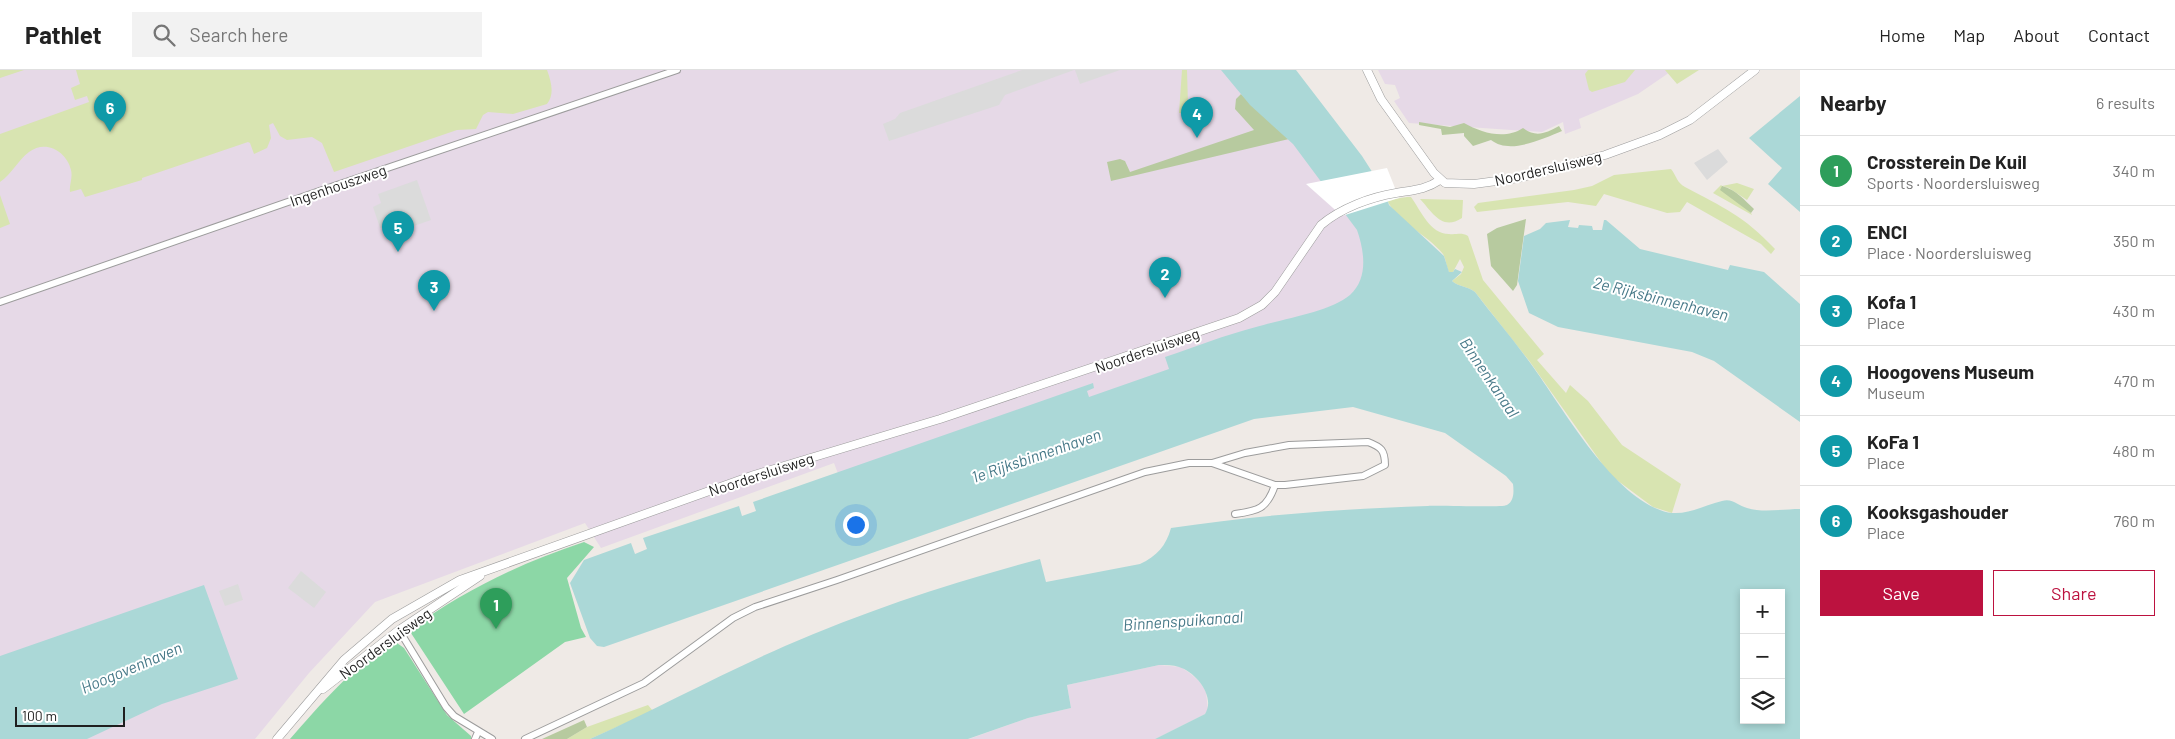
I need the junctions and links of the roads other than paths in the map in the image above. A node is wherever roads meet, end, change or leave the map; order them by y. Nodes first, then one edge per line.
1 (676, 70) edge
2 (1367, 70) edge
3 (1755, 70) edge
4 (1440, 180) junction
5 (0, 302) edge
6 (1212, 463) junction
7 (1275, 485) junction
8 (1235, 514) dead end
9 (486, 573) junction
10 (392, 619) junction
11 (399, 630) junction
12 (311, 699) junction
13 (478, 732) junction
14 (277, 739) edge
15 (475, 739) edge
16 (492, 739) edge
17 (525, 739) edge

1 - 5 street, Ingenhouszweg
2 - 4 street
3 - 4 street, Noordersluisweg
4 - 9 street, Noordersluisweg
6 - 7 street
6 - 7 street
6 - 17 street
7 - 8 street
9 - 10 street, Noordersluisweg
9 - 11 street, Noordersluisweg
10 - 11 street
10 - 12 street, Noordersluisweg
11 - 12 street, Noordersluisweg
11 - 13 street
12 - 14 street, Noordersluisweg
13 - 15 street
13 - 16 street

